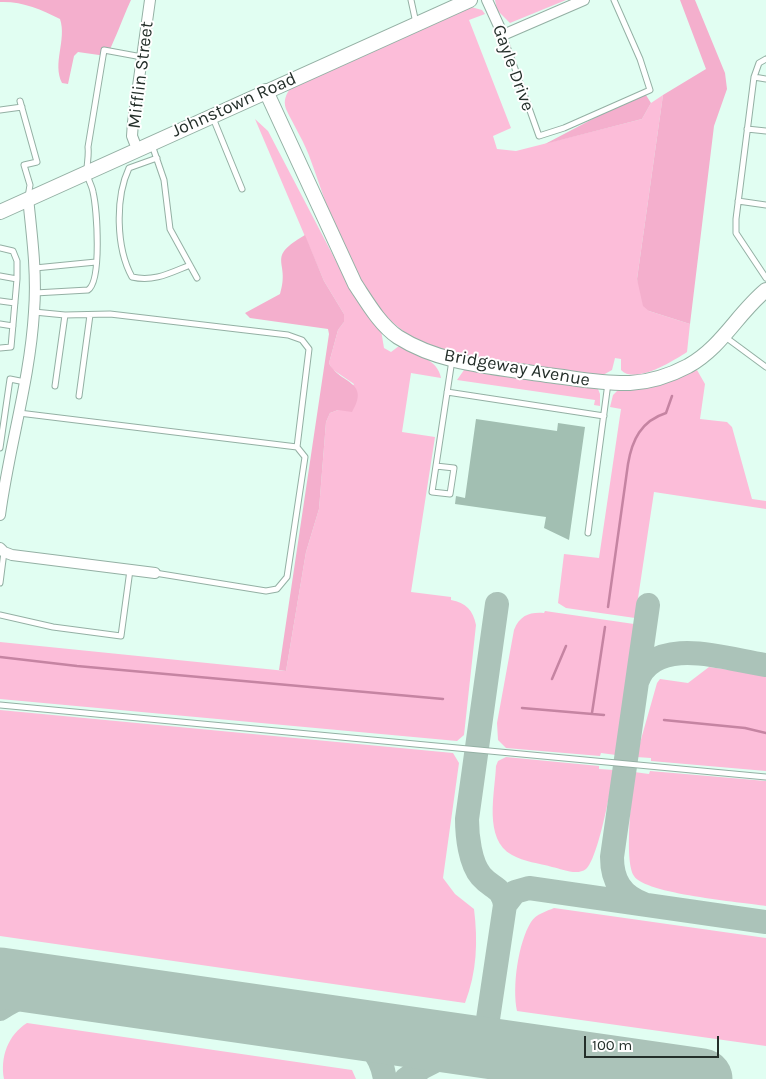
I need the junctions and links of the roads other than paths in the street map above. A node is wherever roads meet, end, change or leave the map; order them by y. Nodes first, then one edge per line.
1 (150, 0) edge
2 (411, 0) edge
3 (470, 0) edge
4 (487, 0) edge
5 (584, 0) edge
6 (614, 0) edge
7 (416, 24) junction
8 (502, 35) junction
9 (142, 57) junction
10 (766, 59) edge
11 (754, 77) junction
12 (766, 79) edge
13 (266, 91) junction
14 (20, 101) dead end
15 (22, 107) junction
16 (0, 110) edge
17 (211, 115) junction
18 (747, 129) junction
19 (766, 131) edge
20 (151, 142) junction
21 (137, 148) junction
22 (122, 155) junction
23 (156, 158) junction
24 (129, 168) junction
25 (86, 171) junction
26 (242, 189) dead end
27 (28, 198) junction
28 (738, 201) junction
29 (766, 205) edge
30 (0, 212) edge
31 (0, 248) edge
32 (96, 262) junction
33 (190, 265) junction
34 (35, 268) junction
35 (0, 276) edge
36 (197, 278) dead end
37 (766, 278) edge
38 (17, 279) junction
39 (766, 290) edge
40 (34, 293) junction
41 (0, 301) edge
42 (15, 303) junction
43 (34, 312) junction
44 (65, 315) junction
45 (90, 315) junction
46 (0, 324) edge
47 (13, 326) junction
48 (724, 336) junction
49 (0, 348) edge
50 (452, 360) junction
51 (766, 367) edge
52 (25, 382) junction
53 (608, 382) junction
54 (55, 386) dead end
55 (447, 392) junction
56 (80, 396) dead end
57 (19, 413) junction
58 (604, 416) junction
59 (297, 447) junction
60 (0, 448) edge
61 (436, 466) junction
62 (0, 515) edge
63 (588, 533) dead end
64 (2, 550) edge
65 (130, 570) junction
66 (155, 573) joint
67 (0, 583) edge
68 (0, 615) edge
69 (0, 705) edge
70 (766, 777) edge

1 - 9 street, Mifflin Street
2 - 7 lane
3 - 7 street, Johnstown Road
4 - 8 street, Gayle Drive
5 - 8 street
6 - 8 lane, Gayle Drive
7 - 13 street, Johnstown Road
9 - 21 street, Mifflin Street
9 - 25 lane
10 - 11 lane
11 - 12 lane
11 - 18 lane
13 - 17 street, Johnstown Road
13 - 50 street, Bridgeway Avenue
14 - 15 lane
15 - 16 lane
15 - 27 lane
17 - 20 street, Johnstown Road
17 - 26 lane
18 - 19 lane
18 - 28 lane
20 - 21 street, Johnstown Road
20 - 23 lane
21 - 22 street, Johnstown Road
22 - 24 lane
22 - 25 street, Johnstown Road
23 - 24 lane
23 - 33 lane
24 - 33 lane
25 - 27 street, Johnstown Road
25 - 32 lane
27 - 30 street, Johnstown Road
27 - 34 street
28 - 29 lane
28 - 37 lane
31 - 38 lane
32 - 34 lane
32 - 40 lane
33 - 36 lane
34 - 40 street
35 - 38 lane
38 - 42 lane
39 - 48 street, Bridgeway Avenue
40 - 43 street
41 - 42 lane
42 - 47 lane
43 - 44 lane
43 - 52 street
44 - 45 lane
44 - 54 lane
45 - 56 lane
45 - 59 lane
46 - 47 lane
47 - 49 lane
48 - 51 lane
48 - 53 street, Bridgeway Avenue
50 - 53 street, Bridgeway Avenue
50 - 55 lane
52 - 57 street
52 - 60 lane
53 - 58 lane
55 - 58 lane
55 - 61 lane
57 - 59 lane
57 - 62 street
58 - 63 lane
59 - 66 lane
61 - 61 lane
64 - 65 street
64 - 67 lane
65 - 66 street
65 - 68 lane
69 - 70 lane

